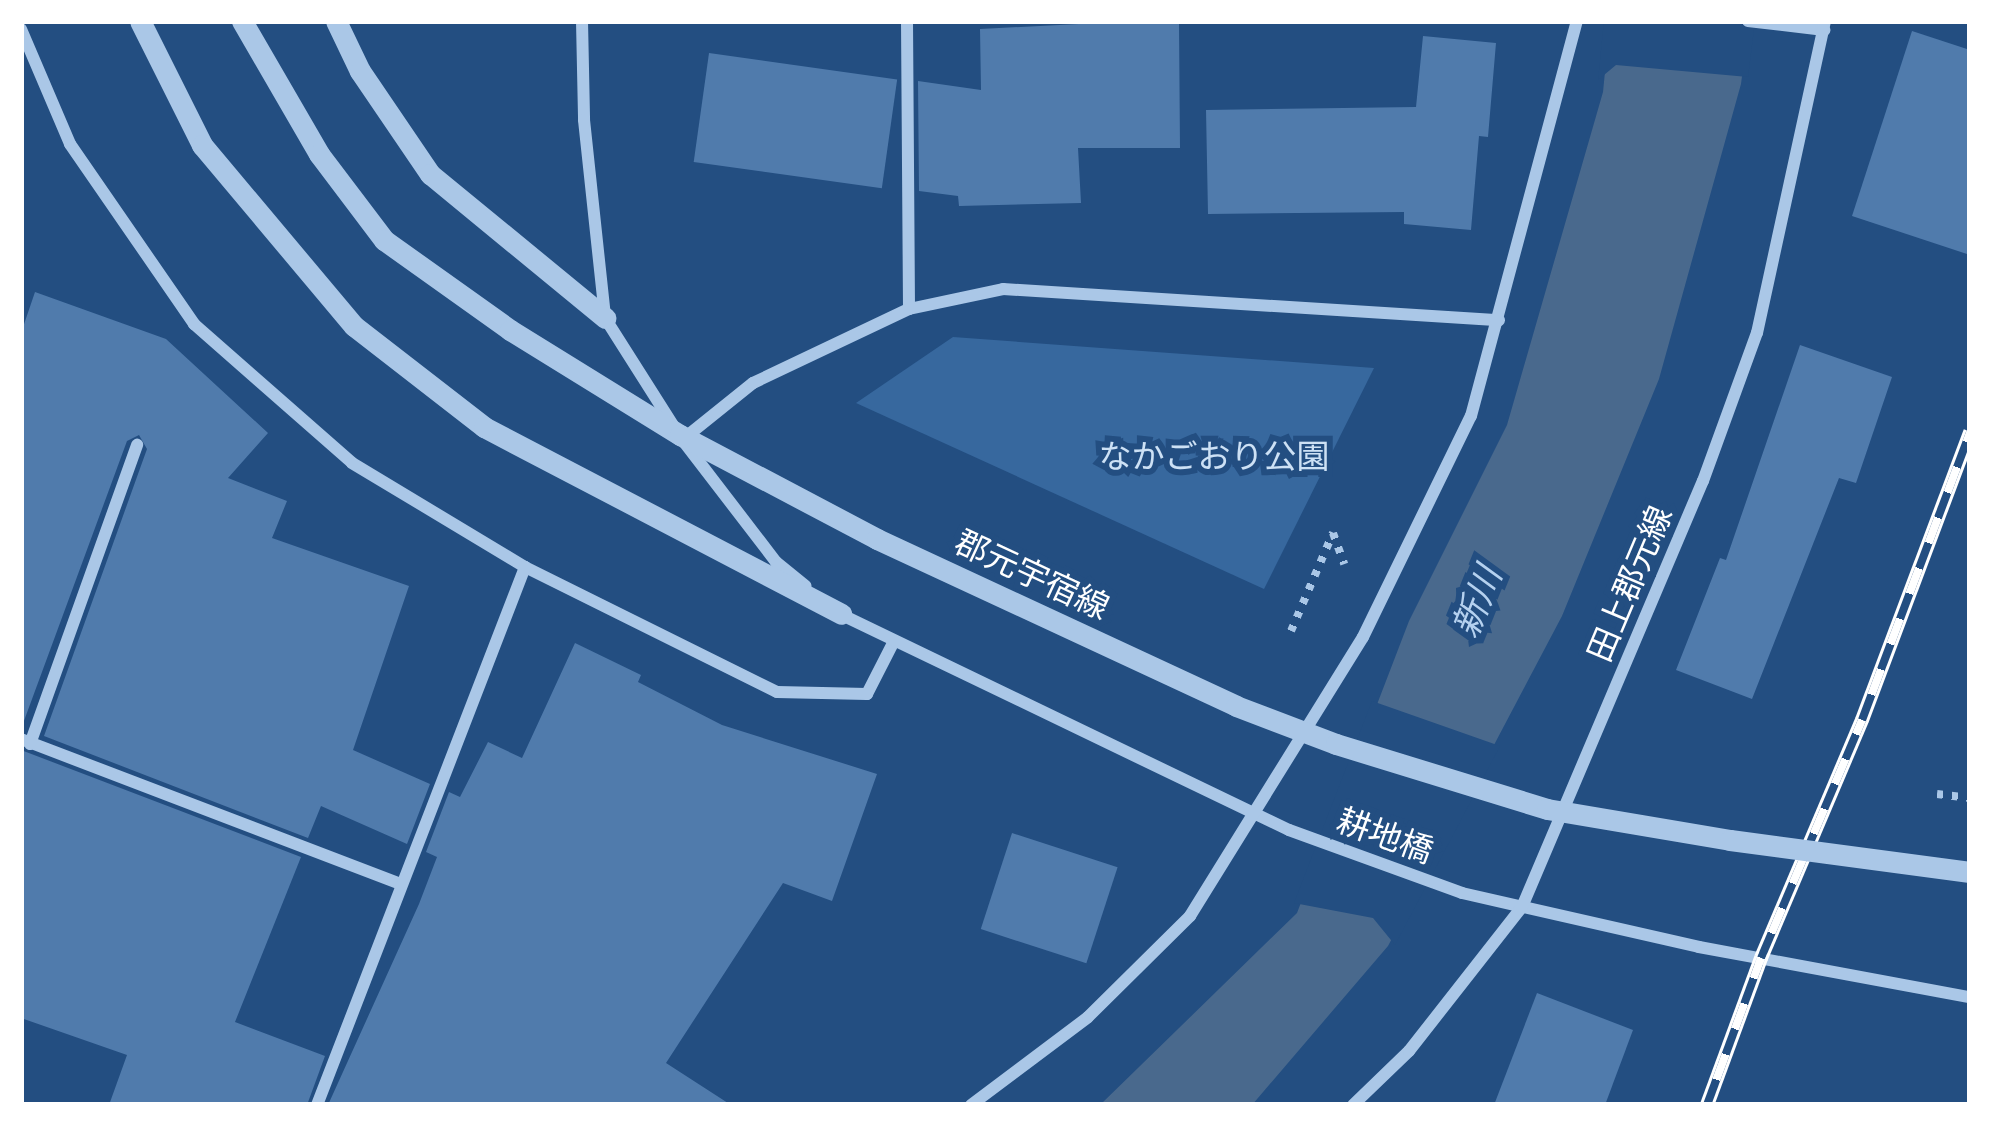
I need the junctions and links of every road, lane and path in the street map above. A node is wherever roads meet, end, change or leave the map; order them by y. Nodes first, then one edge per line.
1 (140, 21) edge
2 (242, 21) edge
3 (336, 21) edge
4 (582, 21) edge
5 (908, 21) edge
6 (1577, 21) edge
7 (1748, 21) edge
8 (1824, 25) edge
9 (21, 29) edge
10 (909, 309) junction
11 (605, 318) junction
12 (1499, 320) junction
13 (682, 440) junction
14 (137, 445) dead end
15 (524, 567) junction
16 (841, 614) junction
17 (1367, 628) junction
18 (1291, 632) dead end
19 (894, 641) junction
20 (25, 742) edge
21 (1937, 794) dead end
22 (1970, 798) edge
23 (1256, 813) junction
24 (1970, 872) edge
25 (400, 884) junction
26 (1522, 907) junction
27 (1965, 992) edge
28 (317, 1105) edge
29 (971, 1105) edge
30 (1353, 1105) edge

1 - 16 street
2 - 24 street, 郡元宇宿線, bridge
3 - 11 street
4 - 11 street
5 - 10 street
6 - 12 street
7 - 8 street
8 - 26 street, 田上郡元線
9 - 15 street
10 - 12 street
10 - 13 street
11 - 13 street, 耕地橋
12 - 17 street
13 - 16 street, 耕地橋
14 - 20 street
15 - 19 street
15 - 25 street
16 - 19 street, 耕地橋
17 - 18 path
17 - 23 street
19 - 23 street, 耕地橋
20 - 25 street
21 - 22 path
23 - 26 street, 耕地橋
23 - 29 street
25 - 28 street
26 - 27 street, 耕地橋
26 - 30 street, 田上郡元線

